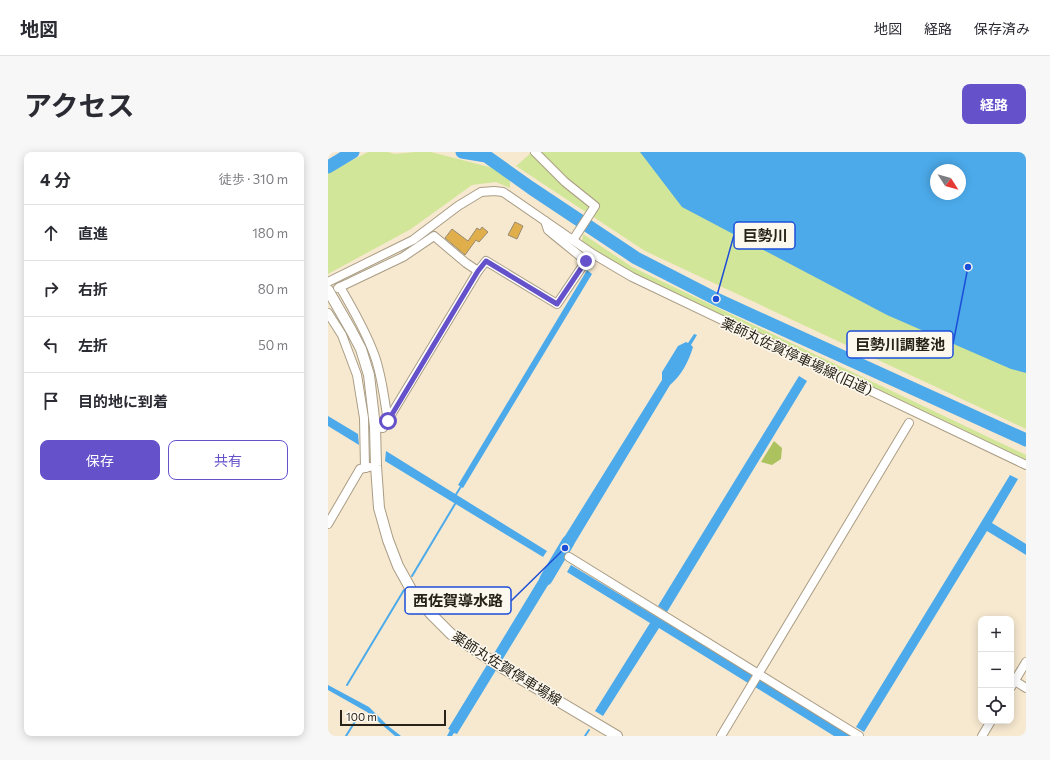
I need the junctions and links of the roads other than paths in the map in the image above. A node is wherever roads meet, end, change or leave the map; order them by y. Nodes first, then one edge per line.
1 (535, 152) edge
2 (545, 220) junction
3 (573, 240) junction
4 (478, 271) junction
5 (328, 282) edge
6 (328, 290) edge
7 (328, 313) edge
8 (388, 421) junction
9 (909, 423) dead end
10 (375, 428) junction
11 (1026, 465) edge
12 (376, 466) junction
13 (365, 468) junction
14 (328, 524) edge
15 (569, 557) dead end
16 (1026, 662) edge
17 (755, 678) junction
18 (1014, 682) edge
19 (1014, 684) edge
20 (1026, 688) edge
21 (989, 724) edge
22 (617, 736) edge
23 (721, 736) edge
24 (859, 736) edge
25 (982, 736) edge

1 - 3 street
2 - 3 street, 薬師丸佐賀停車場線(旧道)
2 - 4 street
2 - 5 street, 薬師丸佐賀停車場線(旧道)
3 - 11 street, 薬師丸佐賀停車場線(旧道)
4 - 8 street
4 - 8 street
6 - 10 main road, 薬師丸佐賀停車場線
7 - 13 street
8 - 10 street
9 - 17 street
10 - 12 main road, 薬師丸佐賀停車場線
12 - 13 street
12 - 22 main road, 薬師丸佐賀停車場線
13 - 14 street
15 - 17 street
16 - 18 street
17 - 23 street
17 - 24 street
19 - 20 street
21 - 25 street

